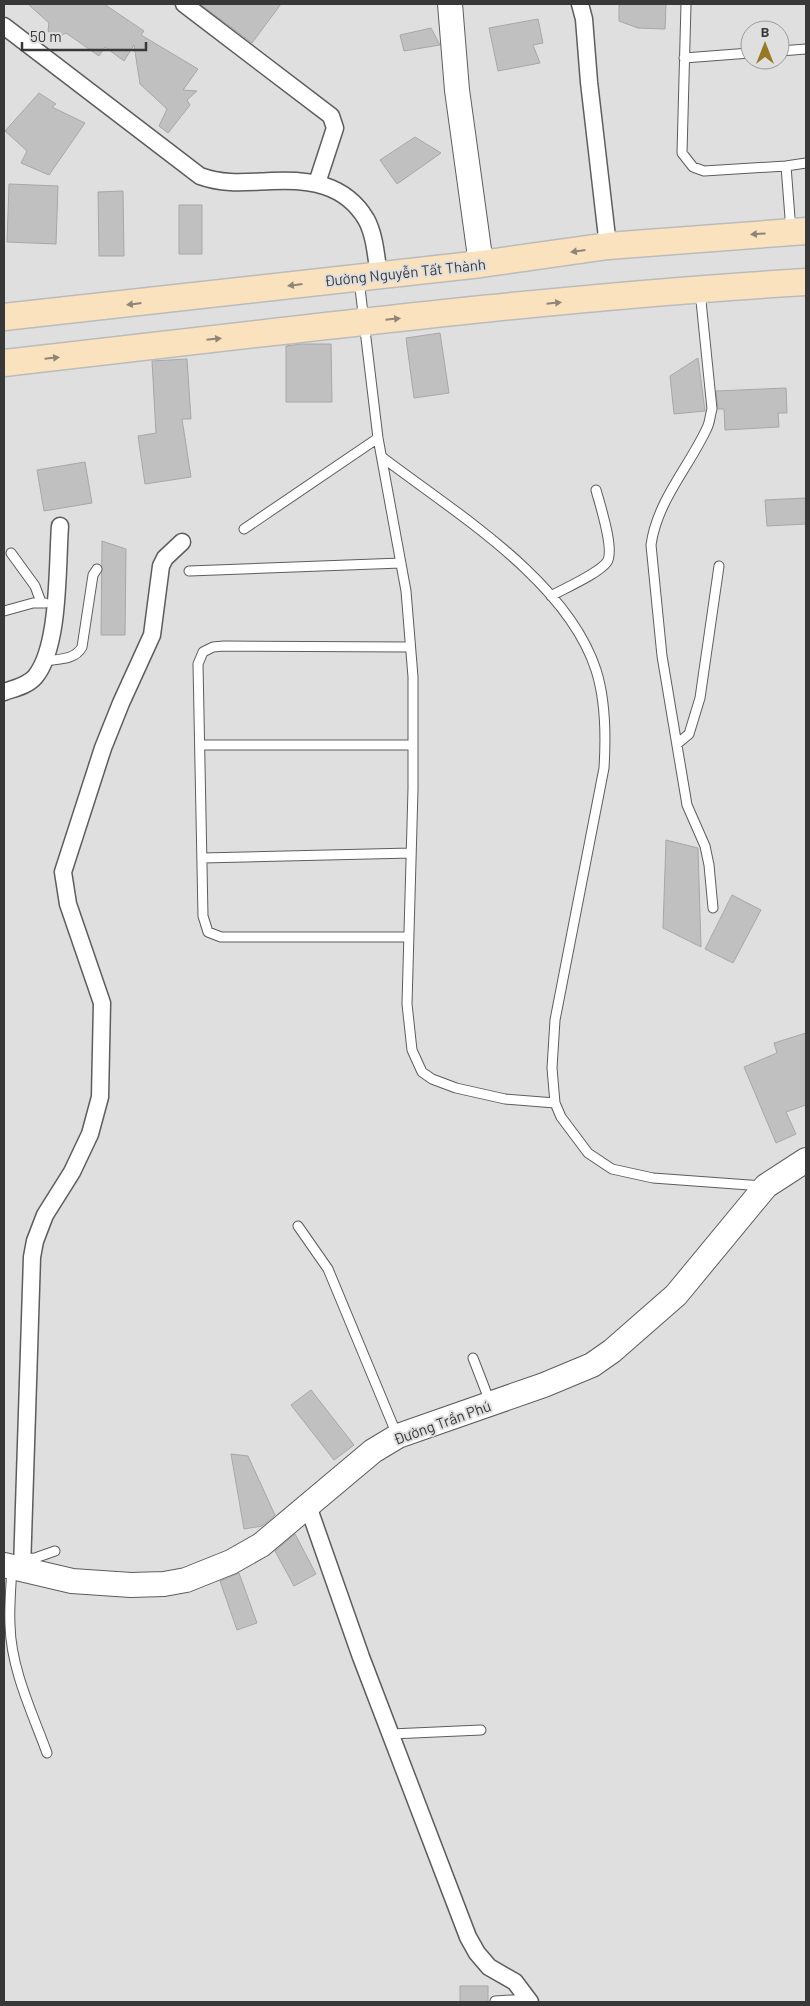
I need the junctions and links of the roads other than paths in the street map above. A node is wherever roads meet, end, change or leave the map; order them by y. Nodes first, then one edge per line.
1 (184, 4) edge
2 (450, 4) edge
3 (580, 4) edge
4 (686, 4) edge
5 (4, 26) edge
6 (806, 49) edge
7 (790, 50) edge
8 (740, 55) edge
9 (684, 58) junction
10 (806, 163) edge
11 (786, 166) junction
12 (317, 183) junction
13 (799, 231) edge
14 (608, 246) junction
15 (480, 264) junction
16 (369, 276) junction
17 (806, 282) edge
18 (700, 288) junction
19 (4, 317) edge
20 (364, 322) junction
21 (4, 363) edge
22 (378, 438) junction
23 (382, 458) junction
24 (596, 490) dead end
25 (60, 526) dead end
26 (244, 529) dead end
27 (182, 542) dead end
28 (11, 553) dead end
29 (401, 563) junction
30 (719, 566) dead end
31 (97, 569) dead end
32 (189, 571) dead end
33 (551, 596) junction
34 (48, 603) junction
35 (4, 611) edge
36 (410, 647) junction
37 (45, 661) junction
38 (4, 692) edge
39 (677, 744) junction
40 (200, 745) junction
41 (413, 745) junction
42 (411, 853) junction
43 (202, 858) junction
44 (713, 908) dead end
45 (409, 937) junction
46 (555, 1104) junction
47 (806, 1160) edge
48 (766, 1186) junction
49 (298, 1226) dead end
50 (473, 1358) dead end
51 (490, 1404) junction
52 (398, 1436) junction
53 (308, 1506) junction
54 (55, 1551) dead end
55 (15, 1565) edge
56 (481, 1730) dead end
57 (391, 1734) junction
58 (47, 1753) dead end
59 (495, 2001) dead end
60 (529, 2001) edge

1 - 12 street
2 - 15 street
3 - 14 street
4 - 9 lane
5 - 12 street
6 - 7 lane
8 - 9 lane
9 - 11 lane
10 - 11 lane
11 - 13 lane
12 - 16 street
13 -> 14 main road, Đường Nguyễn Tất Thành
14 -> 15 main road, Đường Nguyễn Tất Thành
15 - 16 main road, Đường Nguyễn Tất Thành
16 -> 19 main road, Đường Nguyễn Tất Thành
16 - 20 lane
17 - 18 main road
20 -> 18 main road
18 - 39 lane
21 -> 20 main road
20 - 22 lane
22 - 23 lane
22 - 26 lane
23 - 29 lane
23 - 33 lane
24 - 33 lane
25 - 34 street
27 - 55 street
28 - 34 lane
29 - 32 lane
29 - 36 lane
30 - 39 lane
31 - 37 lane
33 - 46 lane
34 - 35 lane
34 - 37 street
36 - 40 lane
36 - 41 lane
37 - 38 street
39 - 44 lane
40 - 41 lane
40 - 43 lane
41 - 42 lane
42 - 43 lane
42 - 45 lane
43 - 45 lane
45 - 46 lane
46 - 48 lane
47 - 48 street, Đường Trần Phú
48 - 51 street, Đường Trần Phú
49 - 52 lane
50 - 51 lane
51 - 52 street, Đường Trần Phú
52 - 53 street, Đường Trần Phú
53 - 55 street, Đường Trần Phú
53 - 57 street
54 - 55 lane
55 - 58 lane
56 - 57 lane
57 - 60 street
59 - 60 lane

